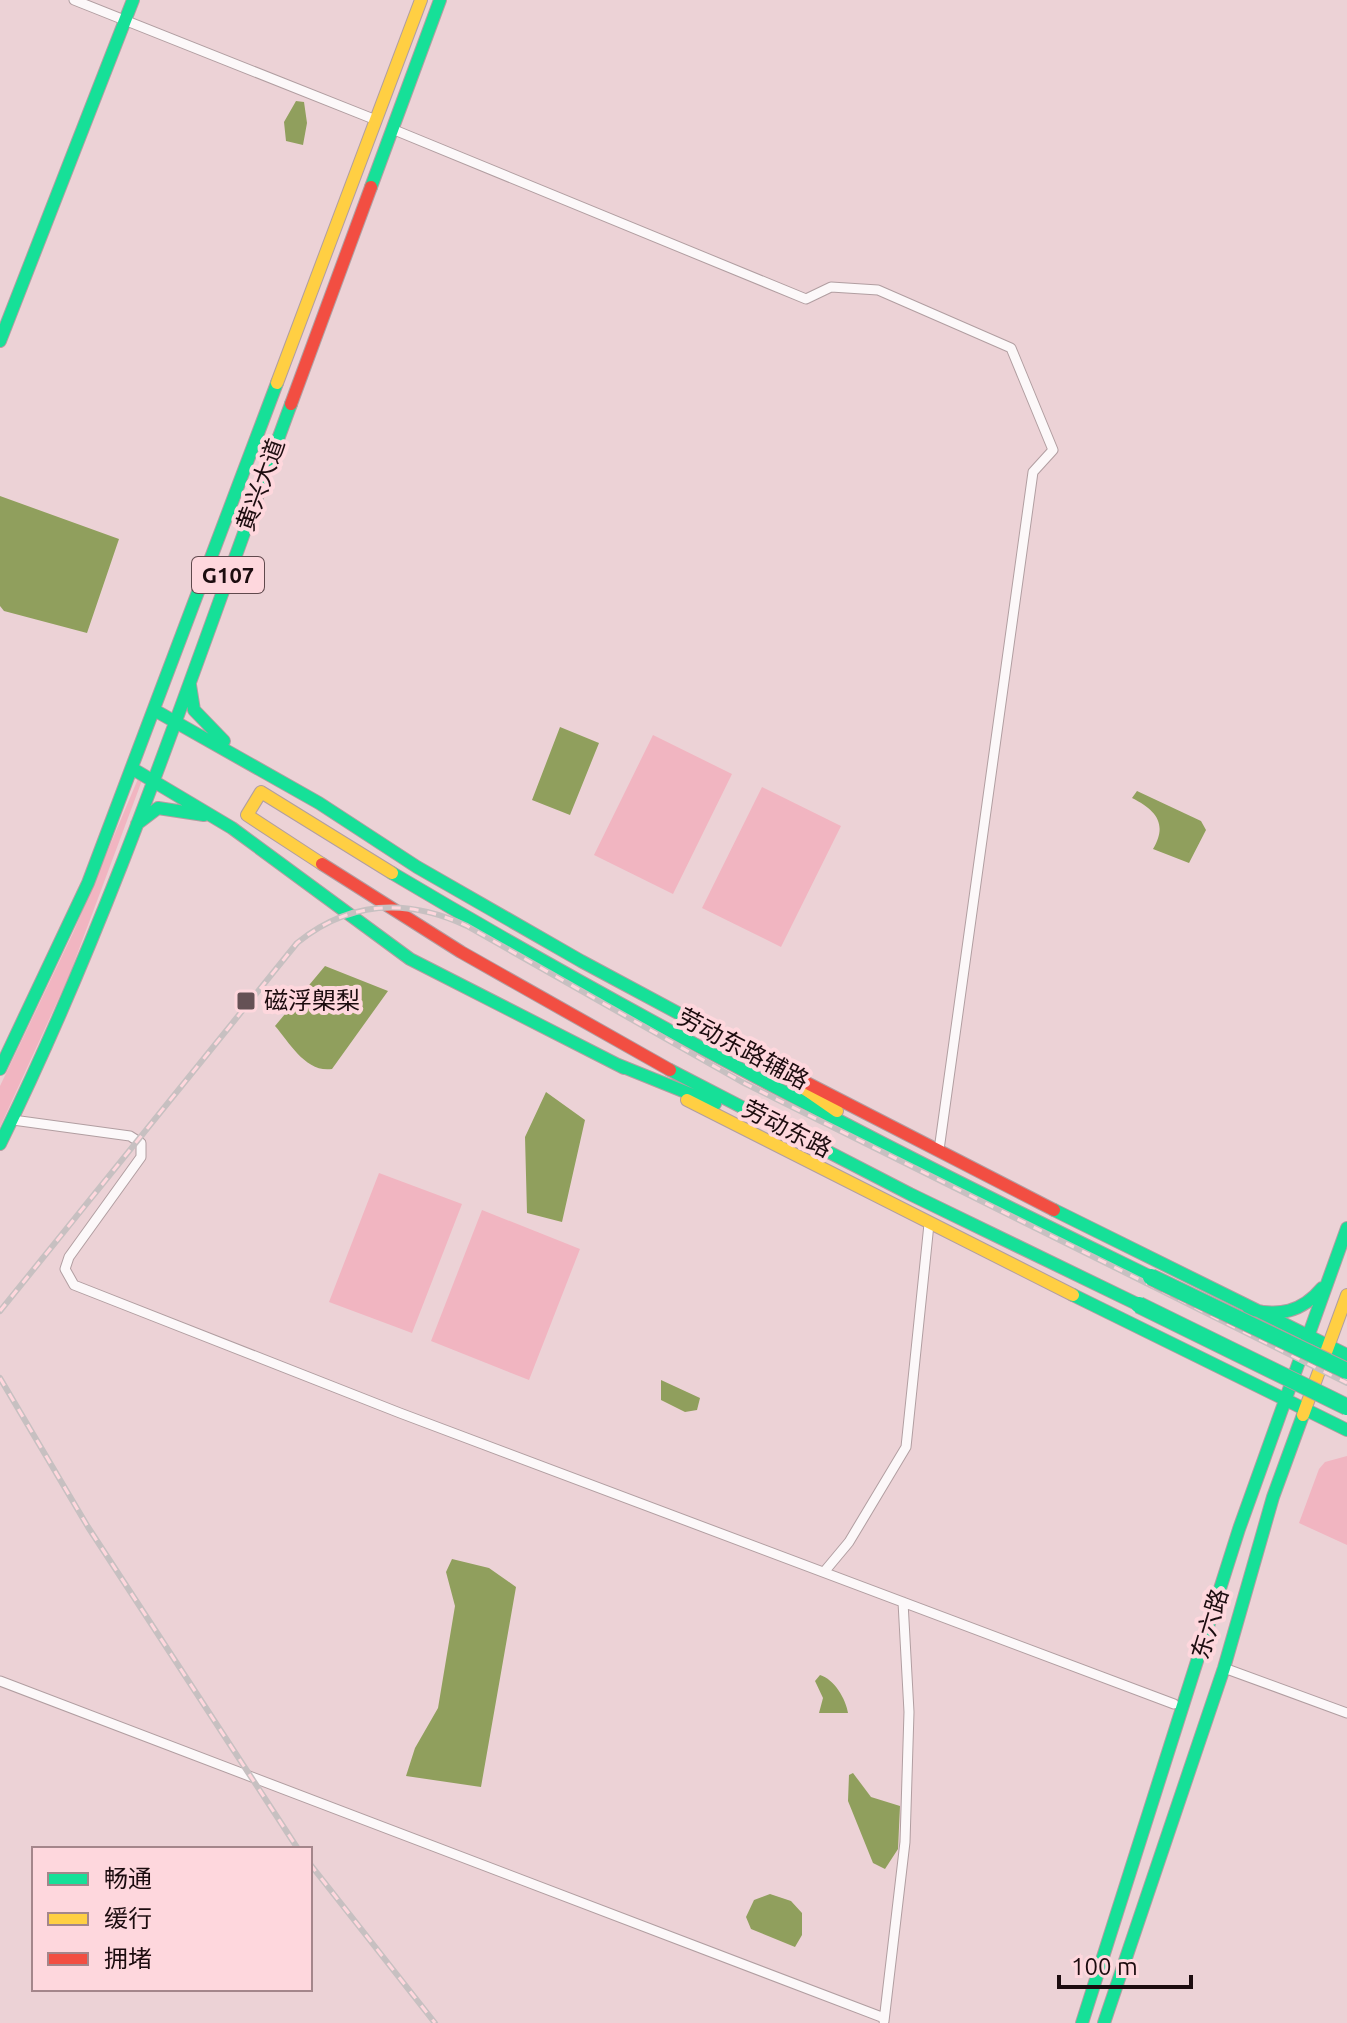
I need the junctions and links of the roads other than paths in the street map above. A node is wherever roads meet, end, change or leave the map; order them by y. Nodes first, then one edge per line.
1 (74, 0) edge
2 (133, 0) edge
3 (421, 0) edge
4 (440, 0) edge
5 (126, 21) junction
6 (384, 124) junction
7 (0, 341) edge
8 (191, 675) junction
9 (156, 711) junction
10 (173, 720) junction
11 (133, 769) junction
12 (152, 780) junction
13 (293, 788) junction
14 (135, 826) junction
15 (232, 828) junction
16 (755, 1054) junction
17 (616, 1064) junction
18 (0, 1069) edge
19 (13, 1120) junction
20 (0, 1144) edge
21 (939, 1150) junction
22 (863, 1168) junction
23 (955, 1182) junction
24 (929, 1224) junction
25 (1347, 1228) edge
26 (1331, 1274) junction
27 (1347, 1295) edge
28 (1249, 1309) junction
29 (1308, 1338) junction
30 (1328, 1347) junction
31 (1347, 1355) edge
32 (1347, 1371) edge
33 (1285, 1397) junction
34 (1304, 1407) junction
35 (1347, 1407) edge
36 (1347, 1430) edge
37 (824, 1572) junction
38 (903, 1602) junction
39 (1224, 1668) junction
40 (0, 1681) edge
41 (1174, 1704) dead end
42 (1347, 1713) edge
43 (884, 2020) edge
44 (1082, 2023) edge
45 (1104, 2023) edge

1 - 5 street
2 - 5 main road
3 - 6 main road, 黄兴大道 / G107
4 - 6 main road, 黄兴大道 / G107
5 - 6 street
5 - 7 main road
6 - 8 main road, 黄兴大道 / G107
6 - 9 main road, 黄兴大道 / G107
6 - 21 street
8 - 10 main road, 黄兴大道 / G107
8 - 13 main road
9 - 10 main road, 劳动东路辅路
9 - 11 main road, 黄兴大道 / G107
10 - 12 main road, 黄兴大道 / G107
10 - 13 main road, 劳动东路辅路
11 - 12 main road
11 - 18 main road, 黄兴大道 / G107
12 - 14 main road, 黄兴大道 / G107
12 - 15 main road
13 - 16 main road, 劳动东路辅路
14 - 15 main road
14 - 19 main road, 黄兴大道 / G107
15 - 17 main road
16 - 21 main road, 劳动东路辅路
16 - 23 main road
17 - 22 main road
17 - 24 main road
19 - 20 main road, 黄兴大道 / G107
19 - 37 street
21 - 28 main road, 劳动东路辅路
22 - 23 main road, 劳动东路
22 - 35 main road, 劳动东路, bridge
23 - 32 main road, 劳动东路, bridge
24 - 33 main road
24 - 37 street
25 - 26 main road, 东六路
26 - 28 main road
26 - 29 main road, 东六路
27 - 30 main road, 东六路
28 - 29 main road, 劳动东路辅路
29 - 30 main road, 劳动东路辅路
29 - 33 main road, 东六路
30 - 31 main road, 劳动东路辅路
30 - 34 main road, 东六路
33 - 34 main road
33 - 44 main road, 东六路
34 - 36 main road
34 - 39 main road, 东六路
37 - 38 street
38 - 41 street
38 - 43 street
39 - 42 street
39 - 45 main road, 东六路
40 - 43 street

